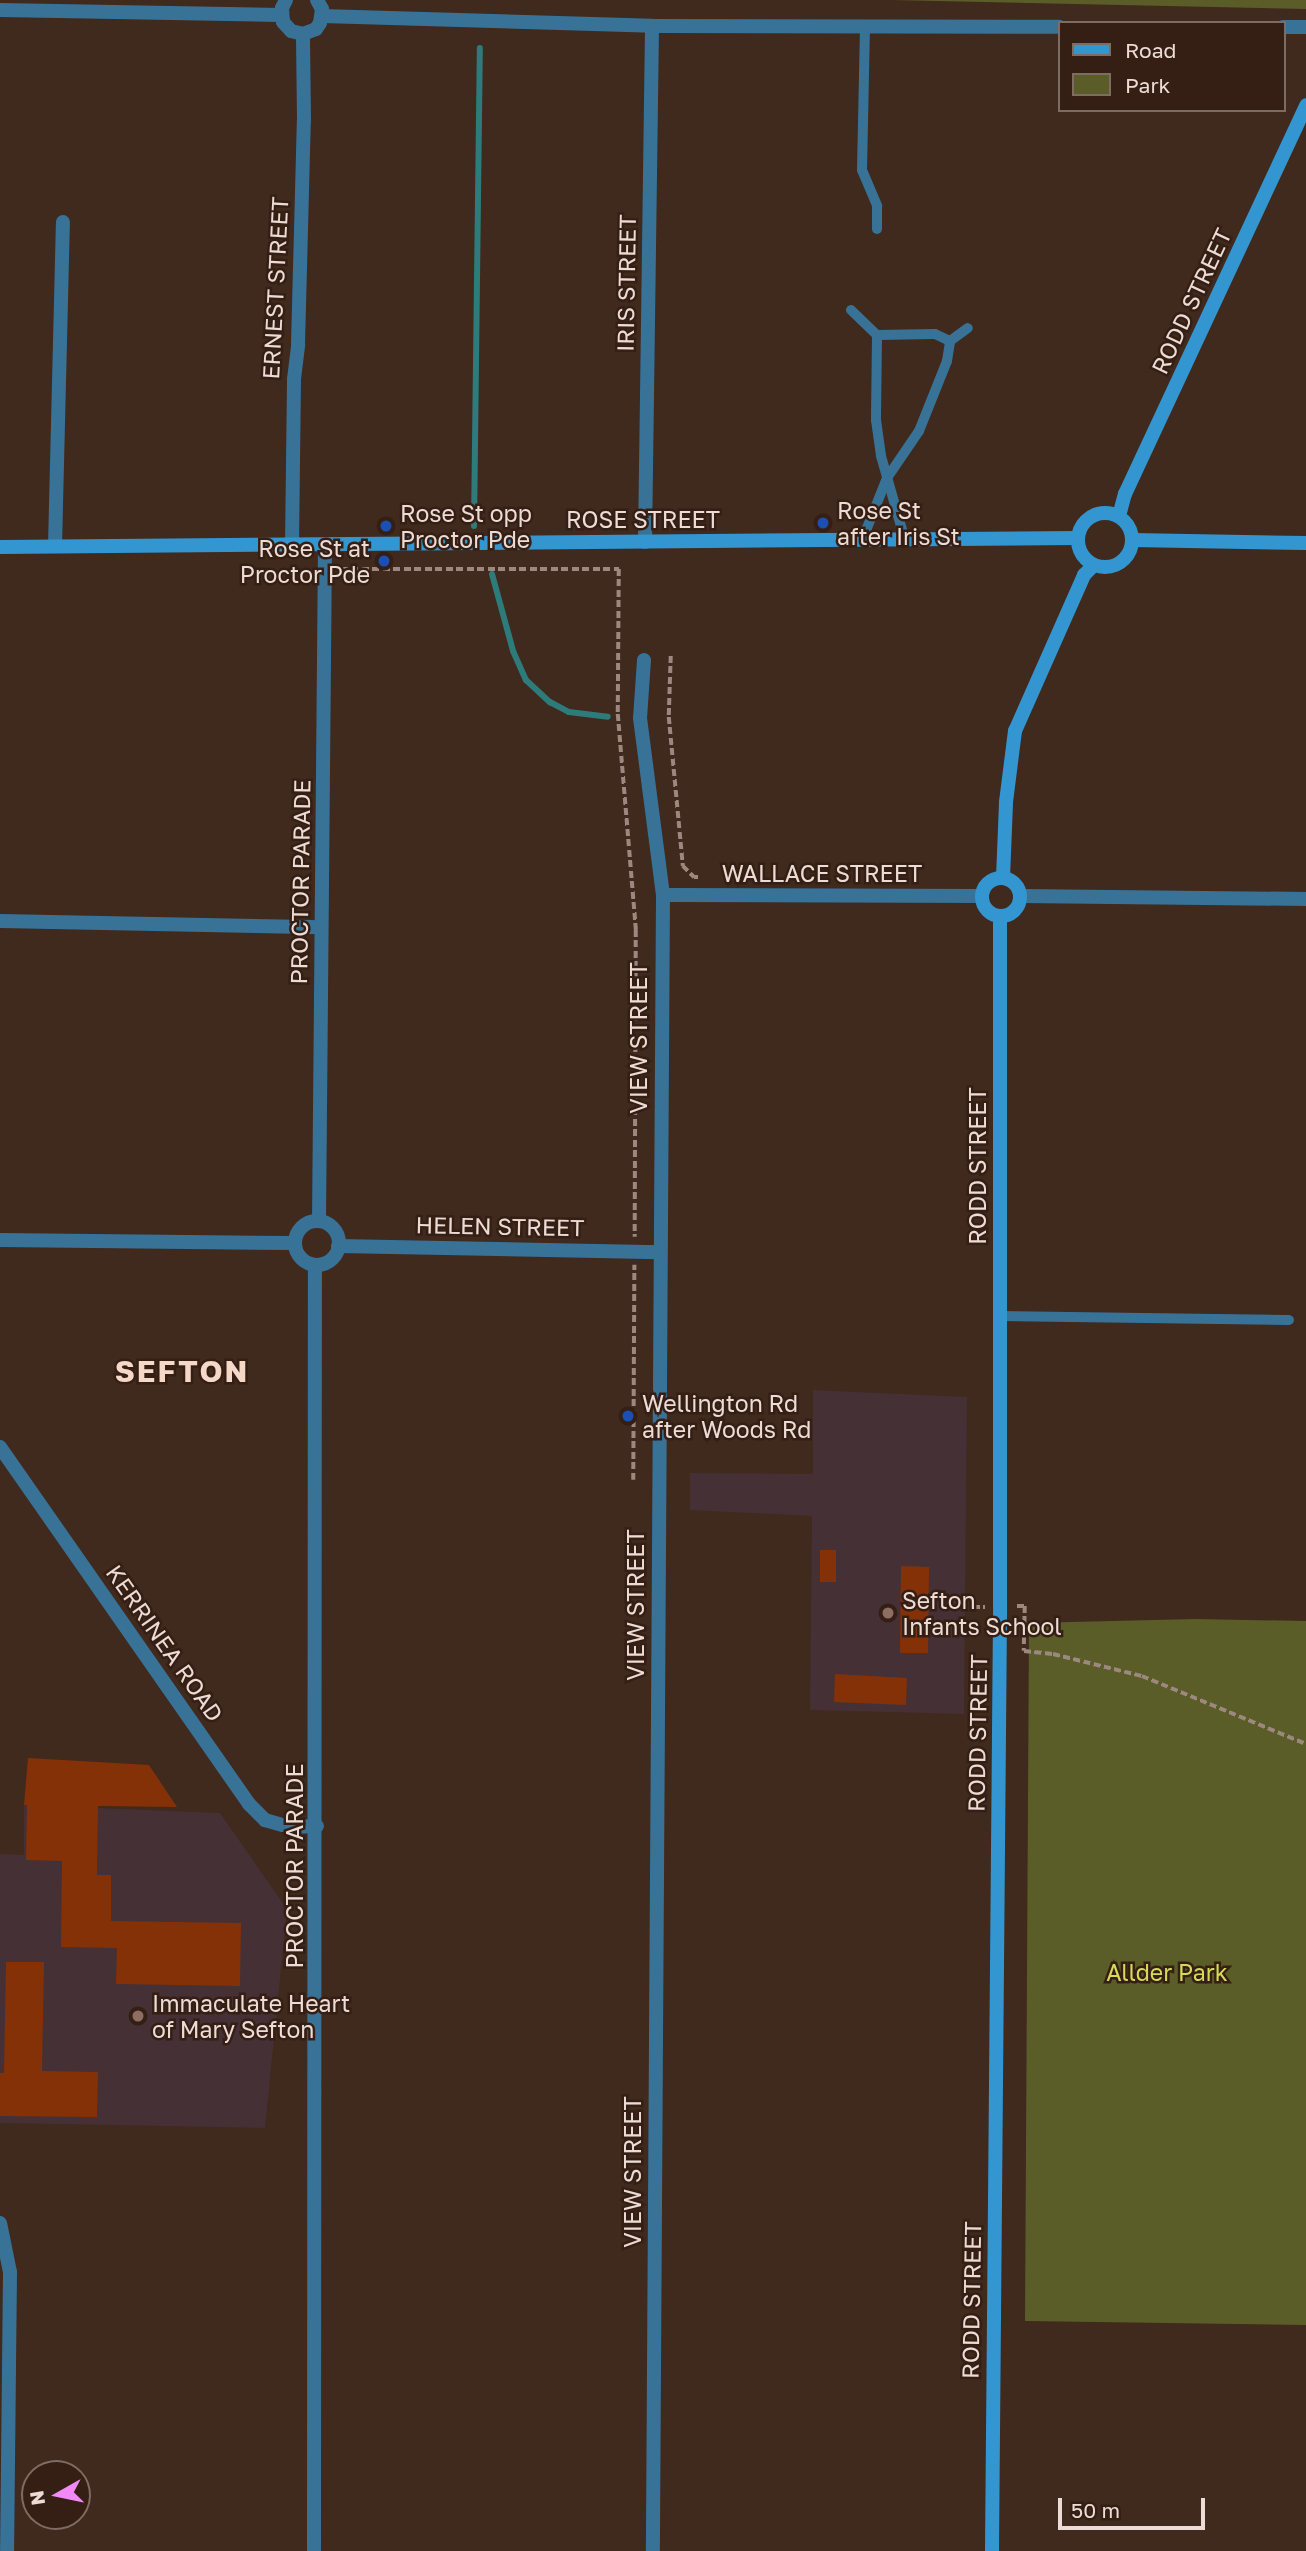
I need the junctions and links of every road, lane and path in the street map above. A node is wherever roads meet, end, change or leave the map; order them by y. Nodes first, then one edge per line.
1 (286, 0) edge
2 (317, 0) edge
3 (0, 10) edge
4 (281, 15) junction
5 (322, 16) junction
6 (652, 26) junction
7 (865, 27) junction
8 (1058, 27) edge
9 (1285, 27) edge
10 (1306, 27) edge
11 (303, 34) junction
12 (1306, 106) edge
13 (63, 222) dead end
14 (877, 229) dead end
15 (851, 310) dead end
16 (968, 328) dead end
17 (877, 335) junction
18 (950, 341) junction
19 (887, 478) junction
20 (1119, 516) junction
21 (1078, 538) junction
22 (905, 540) junction
23 (1132, 540) junction
24 (866, 541) junction
25 (645, 542) junction
26 (1306, 543) edge
27 (292, 545) junction
28 (326, 545) junction
29 (55, 546) junction
30 (0, 547) edge
31 (1094, 565) junction
32 (341, 569) dead end
33 (671, 656) dead end
34 (645, 660) dead end
35 (703, 877) dead end
36 (1003, 878) junction
37 (663, 895) junction
38 (982, 896) junction
39 (1020, 896) junction
40 (1306, 900) edge
41 (1000, 916) junction
42 (0, 921) edge
43 (321, 927) junction
44 (319, 1221) junction
45 (0, 1240) edge
46 (295, 1243) junction
47 (338, 1246) junction
48 (635, 1252) junction
49 (660, 1252) junction
50 (315, 1265) junction
51 (1000, 1316) junction
52 (1289, 1320) dead end
53 (0, 1447) edge
54 (633, 1480) dead end
55 (1000, 1606) junction
56 (973, 1608) dead end
57 (1306, 1744) edge
58 (317, 1826) junction
59 (0, 2223) edge
60 (7, 2551) edge
61 (314, 2551) edge
62 (653, 2551) edge
63 (992, 2551) edge

1 - 4 street
2 - 5 street
3 - 4 street
4 - 11 street
5 - 6 street
5 - 11 street
6 - 7 street
6 - 25 street, IRIS STREET
7 - 8 street
7 - 14 lane
9 - 10 street
11 - 27 street, ERNEST STREET
12 - 20 street, RODD STREET
13 - 29 street
15 - 17 lane
16 - 18 lane
17 - 18 lane
17 - 19 lane
18 - 19 lane
19 - 22 lane
19 - 24 lane
20 - 21 street
20 - 23 street
21 - 22 street, ROSE STREET
21 - 31 street
22 - 24 street, ROSE STREET
23 - 26 street
23 - 31 street
24 - 25 street, ROSE STREET
25 - 28 street, ROSE STREET
27 - 28 street, ROSE STREET
27 - 29 street, ROSE STREET
28 - 43 street, PROCTOR PARADE
29 - 30 street, ROSE STREET
31 - 36 street
32 - 48 path
33 - 35 path
34 - 37 street, VIEW STREET
36 - 38 street
36 - 39 street
37 - 38 street, WALLACE STREET
37 - 49 street, VIEW STREET
38 - 41 street
39 - 40 street
39 - 41 street
41 - 51 street, RODD STREET
42 - 43 street
43 - 44 street, PROCTOR PARADE
44 - 46 street
44 - 47 street
45 - 46 street
46 - 50 street
47 - 48 street, HELEN STREET
47 - 50 street
48 - 49 street, HELEN STREET
48 - 54 path
49 - 62 street, VIEW STREET
50 - 58 street, PROCTOR PARADE
51 - 52 lane
51 - 55 street, RODD STREET
53 - 58 street, KERRINEA ROAD
55 - 56 path
55 - 57 path
55 - 63 street, RODD STREET
58 - 61 street, PROCTOR PARADE
59 - 60 street

